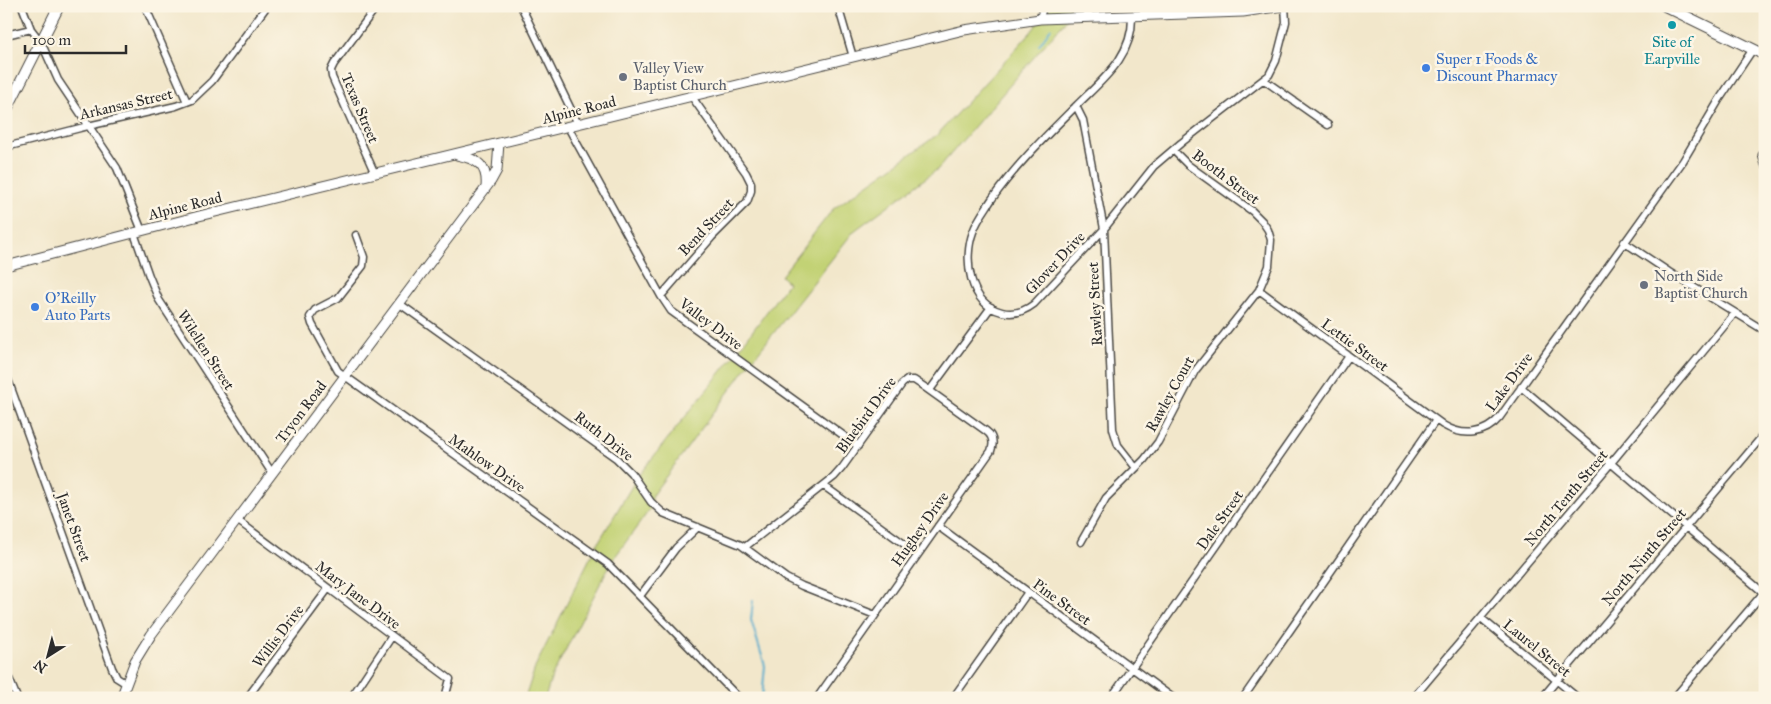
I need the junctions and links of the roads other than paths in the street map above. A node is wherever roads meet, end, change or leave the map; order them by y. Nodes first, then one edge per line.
1 (22, 6) edge
2 (59, 6) edge
3 (145, 6) edge
4 (267, 6) edge
5 (377, 6) edge
6 (521, 6) edge
7 (838, 6) edge
8 (1043, 6) edge
9 (1284, 6) edge
10 (1665, 6) edge
11 (1132, 16) junction
12 (1040, 19) junction
13 (31, 29) junction
14 (6, 35) edge
15 (41, 42) junction
16 (1753, 49) junction
17 (1765, 55) edge
18 (853, 57) junction
19 (1264, 80) junction
20 (692, 97) junction
21 (187, 102) junction
22 (1076, 106) junction
23 (6, 110) edge
24 (1328, 125) dead end
25 (88, 126) junction
26 (573, 126) junction
27 (499, 143) junction
28 (6, 147) edge
29 (1172, 150) junction
30 (1765, 150) edge
31 (455, 154) junction
32 (1765, 165) edge
33 (375, 174) junction
34 (486, 187) junction
35 (1265, 224) joint
36 (1104, 229) junction
37 (138, 232) junction
38 (356, 235) dead end
39 (1624, 242) junction
40 (6, 266) edge
41 (1259, 290) junction
42 (661, 296) junction
43 (400, 304) junction
44 (991, 307) junction
45 (1736, 313) junction
46 (1765, 331) edge
47 (1349, 356) junction
48 (6, 374) edge
49 (344, 377) junction
50 (1521, 387) junction
51 (930, 390) junction
52 (1436, 420) junction
53 (1765, 432) edge
54 (858, 446) junction
55 (1611, 464) junction
56 (1136, 468) junction
57 (272, 473) junction
58 (824, 486) junction
59 (237, 520) junction
60 (938, 526) junction
61 (698, 527) junction
62 (1686, 527) junction
63 (1081, 542) dead end
64 (746, 547) junction
65 (918, 554) junction
66 (328, 589) junction
67 (1028, 592) junction
68 (1764, 592) edge
69 (640, 596) junction
70 (875, 616) junction
71 (1481, 618) junction
72 (392, 636) junction
73 (1132, 668) junction
74 (6, 671) edge
75 (1557, 680) junction
76 (125, 683) junction
77 (17, 698) edge
78 (121, 698) edge
79 (247, 698) edge
80 (351, 698) edge
81 (445, 698) edge
82 (739, 698) edge
83 (817, 698) edge
84 (953, 698) edge
85 (1111, 698) edge
86 (1172, 698) edge
87 (1243, 698) edge
88 (1413, 698) edge
89 (1542, 698) edge
90 (1578, 698) edge
91 (1674, 698) edge

1 - 13 street, Wilellen Street
2 - 15 main road
3 - 21 street
4 - 21 street, Arkansas Street
5 - 33 street, Texas Street
6 - 26 street, Valley Drive
7 - 18 street
8 - 12 street
9 - 11 main road, Alpine Road
9 - 19 street, Glover Drive
10 - 16 main road
11 - 12 main road, Alpine Road
11 - 22 street
12 - 18 main road, Alpine Road
13 - 14 street
13 - 15 street, Wilellen Street
15 - 23 main road
15 - 25 street, Wilellen Street
16 - 17 main road
16 - 39 street, Lake Drive
18 - 20 main road, Alpine Road
19 - 24 street
19 - 29 street, Glover Drive
20 - 26 main road, Alpine Road
20 - 42 street, Bend Street
21 - 25 street, Arkansas Street
22 - 36 street, Rawley Street
22 - 44 street
25 - 28 street, Arkansas Street
25 - 37 street, Wilellen Street
26 - 27 main road, Alpine Road
26 - 42 street, Valley Drive
27 - 31 main road, Alpine Road
27 - 34 main road, Tryon Road
29 - 35 street, Booth Street
29 - 36 street, Glover Drive
30 - 32 street
31 - 33 main road, Alpine Road
31 - 34 main road
33 - 37 main road, Alpine Road
34 - 43 main road, Tryon Road
35 - 41 street, Rawley Court
36 - 44 street, Glover Drive
36 - 56 street, Rawley Street
37 - 40 main road, Alpine Road
37 - 57 street, Wilellen Street
38 - 49 street, Mahlow Drive
39 - 45 street
39 - 50 street, Lake Drive
41 - 47 street, Lettie Street
41 - 56 street, Rawley Court
42 - 54 street, Valley Drive
43 - 49 main road, Tryon Road
43 - 61 street, Ruth Drive
44 - 51 street
45 - 46 street
45 - 55 street, North Tenth Street
47 - 52 street, Lettie Street
47 - 73 street, Dale Street
48 - 76 street, Janet Street
49 - 57 main road, Tryon Road
49 - 69 street, Mahlow Drive
50 - 52 street, Lake Drive
50 - 55 street
51 - 54 street, Bluebird Drive
51 - 60 street, Hughey Drive
52 - 87 street
53 - 62 street, North Ninth Street
54 - 58 street, Bluebird Drive
55 - 62 street
55 - 71 street, North Tenth Street
56 - 63 street, Rawley Court
57 - 59 main road, Tryon Road
58 - 64 street, Bluebird Drive
58 - 65 street
59 - 66 street, Mary Jane Drive
59 - 76 main road, Tryon Road
60 - 65 street, Hughey Drive
60 - 67 street, Pine Street
61 - 64 street, Ruth Drive
61 - 69 street
62 - 68 street
62 - 75 street, North Ninth Street
64 - 70 street, Ruth Drive
65 - 70 street, Hughey Drive
66 - 72 street, Mary Jane Drive
66 - 79 street, Willis Drive
67 - 73 street, Pine Street
67 - 84 street
68 - 91 street
69 - 82 street, Mahlow Drive
70 - 83 street, Hughey Drive
71 - 75 street, Laurel Street
71 - 88 street, North Tenth Street
72 - 80 street
72 - 81 street, Mary Jane Drive
73 - 85 street, Dale Street
73 - 86 street, Pine Street
74 - 77 street
75 - 89 street, North Ninth Street
75 - 90 street, Laurel Street
76 - 78 main road, Tryon Road

